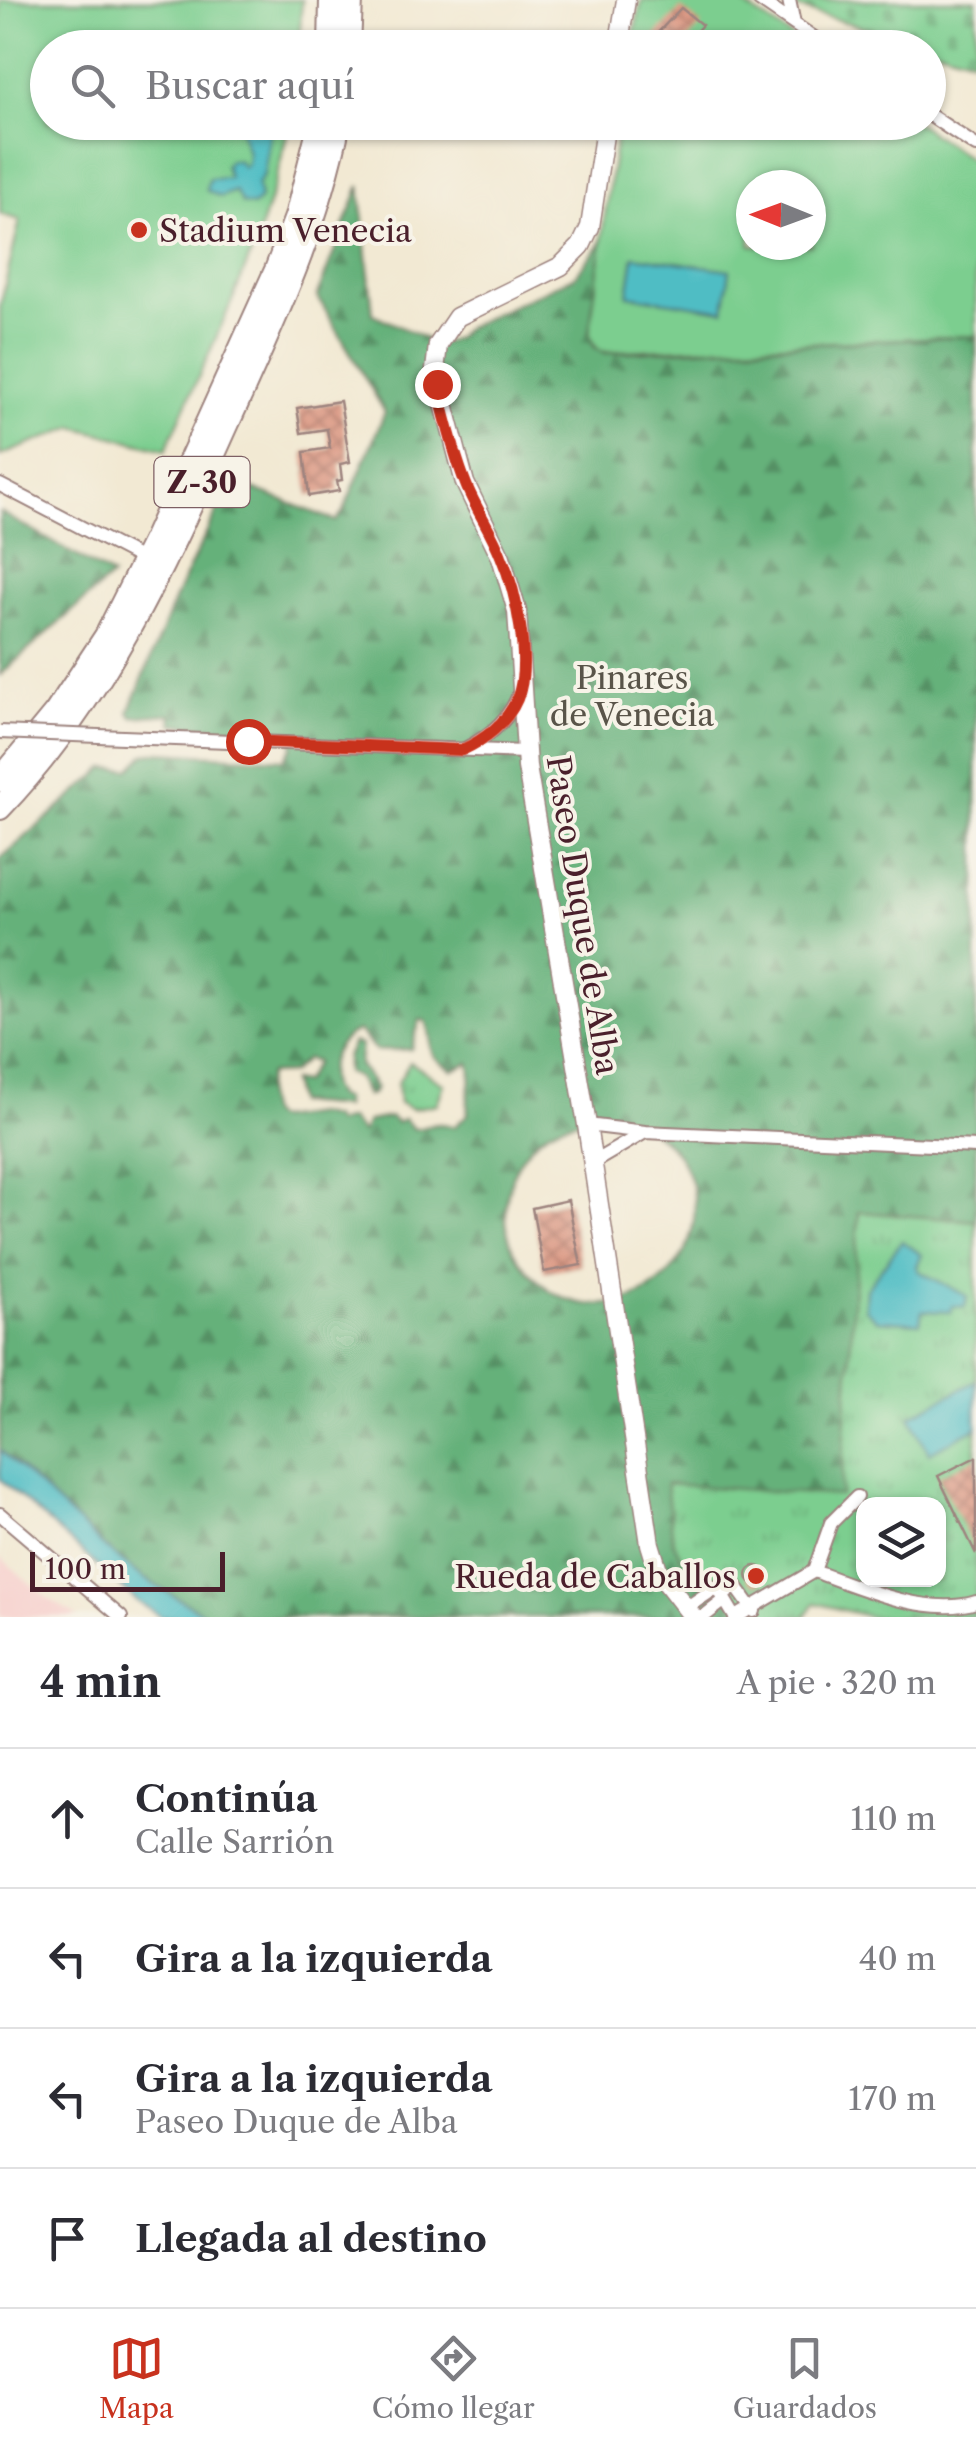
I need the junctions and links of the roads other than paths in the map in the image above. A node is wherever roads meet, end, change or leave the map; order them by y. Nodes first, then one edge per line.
1 (331, 0) edge
2 (350, 0) edge
3 (626, 0) edge
4 (759, 0) edge
5 (789, 0) edge
6 (794, 24) junction
7 (330, 30) edge
8 (349, 30) edge
9 (621, 30) edge
10 (803, 30) edge
11 (946, 126) edge
12 (315, 140) edge
13 (336, 140) edge
14 (603, 140) edge
15 (976, 146) edge
16 (0, 485) edge
17 (154, 561) junction
18 (522, 684) junction
19 (0, 732) edge
20 (462, 750) junction
21 (526, 752) junction
22 (0, 780) edge
23 (0, 808) edge
24 (586, 1125) junction
25 (645, 1132) junction
26 (976, 1147) edge
27 (592, 1162) junction
28 (856, 1497) dead end
29 (0, 1514) edge
30 (814, 1571) junction
31 (976, 1602) edge
32 (736, 1603) edge
33 (690, 1612) edge
34 (921, 1614) edge
35 (121, 1617) edge
36 (703, 1617) edge

1 - 7 highway
2 - 8 highway
3 - 9 street
4 - 6 street
5 - 6 street
6 - 10 street
11 - 15 street
12 - 17 highway, Z-30
13 - 17 highway, Z-30
14 - 18 street, Paseo Duque de Alba
16 - 17 street
17 - 22 highway, Z-30
17 - 23 highway, Z-30
18 - 20 street
18 - 21 street, Paseo Duque de Alba
19 - 20 street, bridge
20 - 21 street
21 - 24 street, Paseo Duque de Alba
24 - 25 street
24 - 27 street, Paseo Duque de Alba
25 - 26 street
25 - 27 street
27 - 33 street, Paseo Duque de Alba
28 - 30 street
29 - 35 street
30 - 32 street
30 - 34 street
31 - 34 street
32 - 33 street
32 - 36 street

